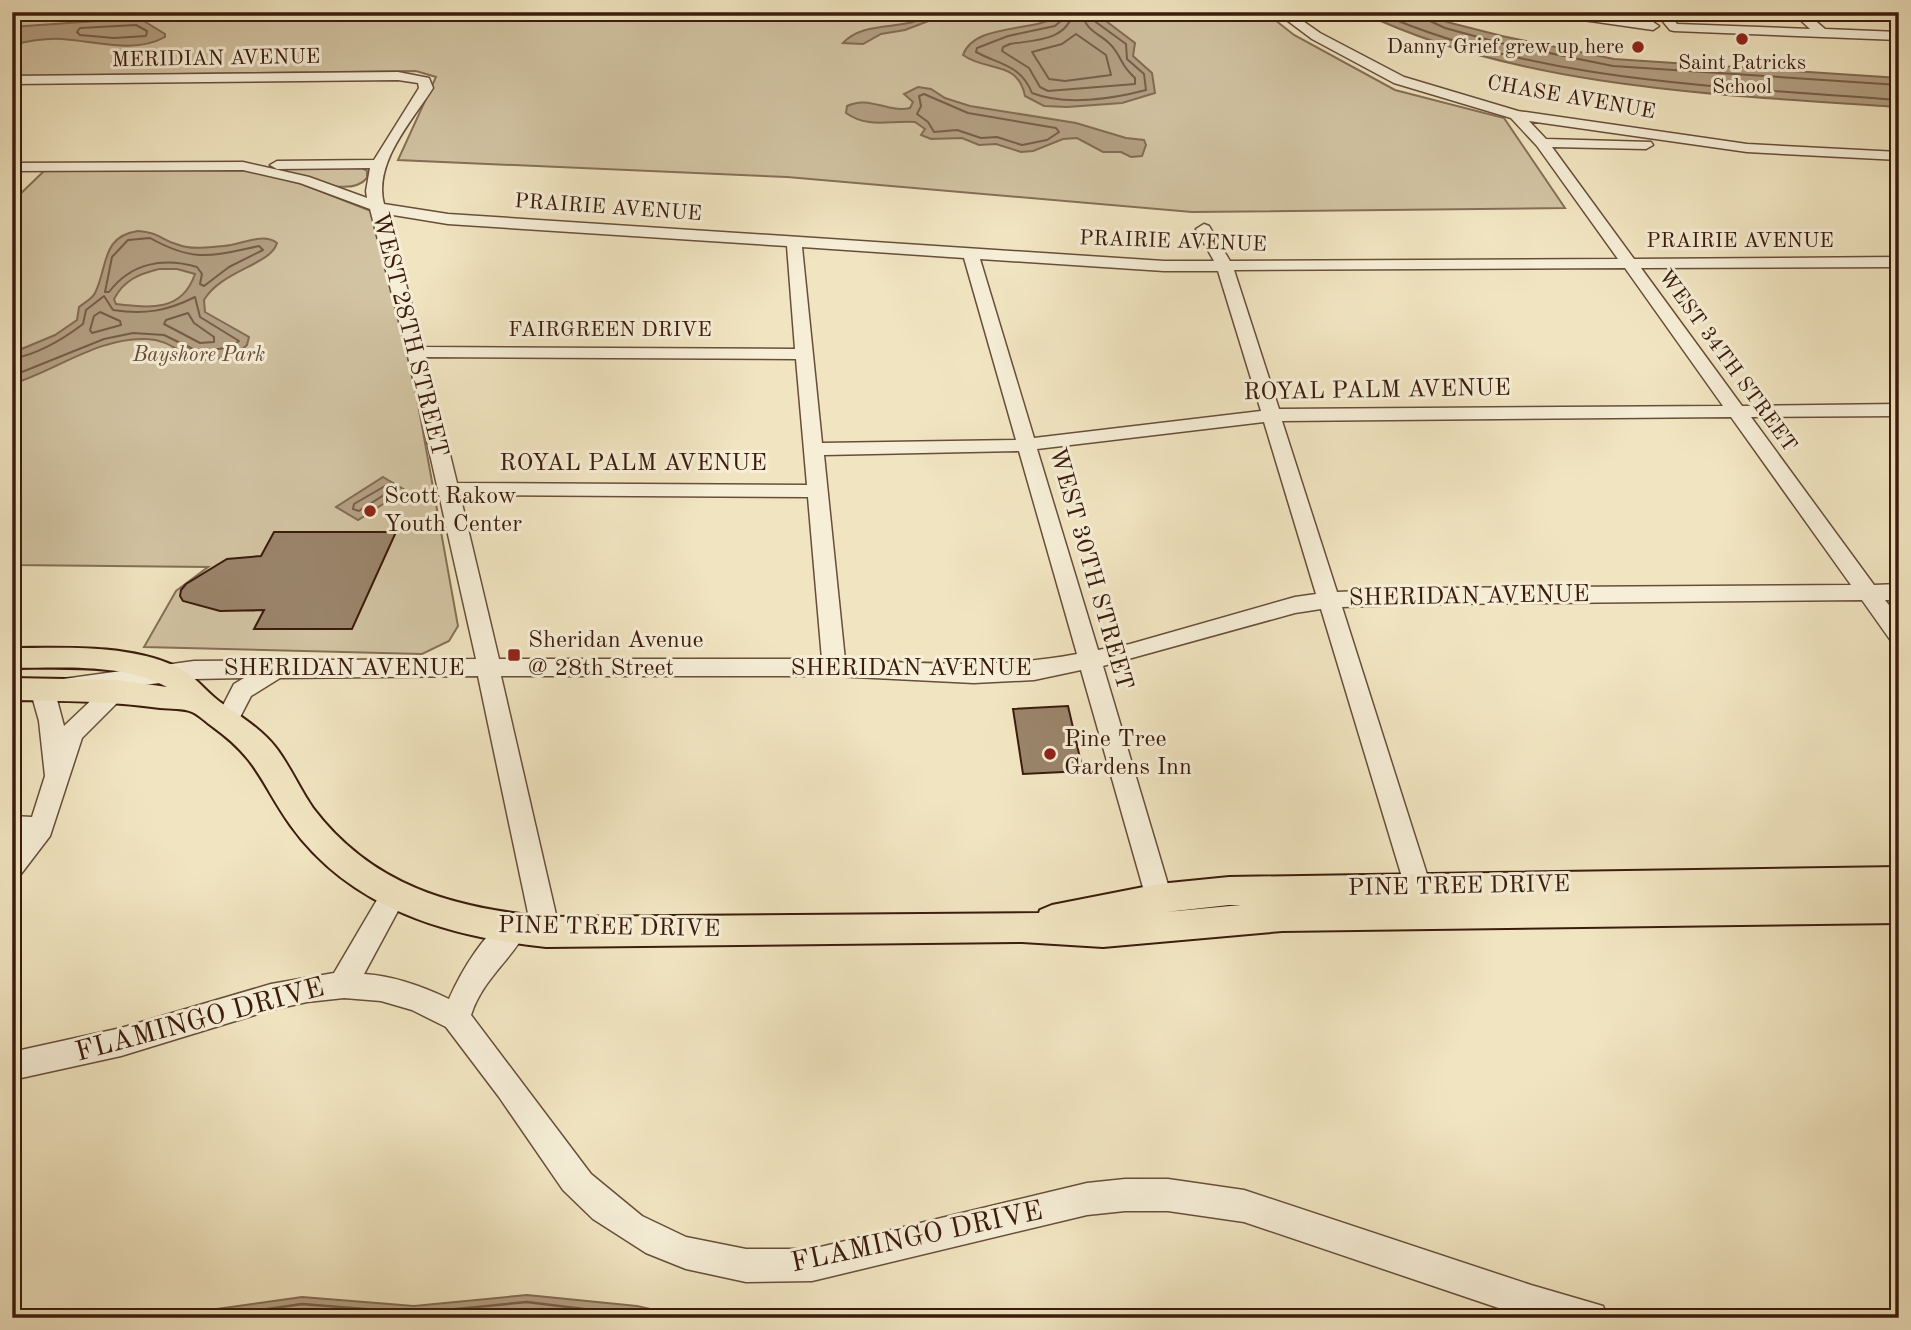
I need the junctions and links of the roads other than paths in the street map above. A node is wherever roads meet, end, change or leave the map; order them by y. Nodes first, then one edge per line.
1 (1282, 12) edge
2 (1555, 12) edge
3 (1661, 12) edge
4 (1798, 12) edge
5 (1653, 26) dead end
6 (1822, 33) junction
7 (1899, 36) edge
8 (12, 80) edge
9 (1516, 114) junction
10 (1542, 143) junction
11 (1747, 148) junction
12 (1899, 156) edge
13 (243, 166) junction
14 (12, 167) edge
15 (376, 171) junction
16 (340, 192) junction
17 (378, 207) junction
18 (448, 219) junction
19 (1204, 229) dead end
20 (794, 241) junction
21 (390, 250) junction
22 (971, 254) junction
23 (1899, 262) edge
24 (1628, 263) junction
25 (1225, 266) junction
26 (416, 352) junction
27 (804, 354) junction
28 (1899, 410) edge
29 (1736, 412) junction
30 (1273, 415) junction
31 (1027, 445) junction
32 (815, 449) junction
33 (448, 489) junction
34 (818, 491) junction
35 (1867, 592) junction
36 (1899, 592) edge
37 (1328, 600) junction
38 (1899, 635) edge
39 (12, 658) edge
40 (1090, 662) junction
41 (488, 668) junction
42 (834, 668) junction
43 (277, 670) junction
44 (166, 674) junction
45 (12, 689) edge
46 (42, 689) junction
47 (117, 691) junction
48 (201, 702) junction
49 (228, 719) junction
50 (58, 777) junction
51 (12, 827) edge
52 (41, 828) junction
53 (12, 866) edge
54 (1418, 887) junction
55 (393, 896) junction
56 (1159, 898) junction
57 (1896, 904) edge
58 (1022, 928) junction
59 (513, 929) junction
60 (546, 932) junction
61 (342, 984) junction
62 (456, 1018) junction
63 (12, 1066) edge
64 (1591, 1318) edge

1 - 9 street, CHASE AVENUE
2 - 5 street
3 - 6 street
4 - 6 street
6 - 7 street
8 - 15 street, MERIDIAN AVENUE
9 - 10 street, WEST 34TH STREET
9 - 11 street, CHASE AVENUE
10 - 11 street, CHASE AVENUE
10 - 24 street, WEST 34TH STREET
11 - 12 street, CHASE AVENUE
13 - 14 street, PRAIRIE AVENUE
13 - 15 street, PRAIRIE AVENUE
13 - 16 street, PRAIRIE AVENUE
15 - 16 street
15 - 17 street, WEST 28TH STREET
16 - 17 street, PRAIRIE AVENUE
17 - 18 street, PRAIRIE AVENUE
17 - 21 street, WEST 28TH STREET
18 - 20 street, PRAIRIE AVENUE
18 - 21 street, PRAIRIE AVENUE
19 - 25 street
20 - 22 street, PRAIRIE AVENUE
20 - 27 street
21 - 26 street, WEST 28TH STREET
22 - 25 street, PRAIRIE AVENUE
22 - 31 street, WEST 30TH STREET
23 - 24 street, PRAIRIE AVENUE
24 - 25 street, PRAIRIE AVENUE
24 - 29 street, WEST 34TH STREET
25 - 30 street
26 - 27 street, FAIRGREEN DRIVE
26 - 33 street, WEST 28TH STREET
27 - 32 street
28 - 29 street, ROYAL PALM AVENUE
29 - 30 street, ROYAL PALM AVENUE
29 - 35 street, WEST 34TH STREET
30 - 31 street, ROYAL PALM AVENUE
30 - 37 street
31 - 32 street, ROYAL PALM AVENUE
31 - 40 street, WEST 30TH STREET
32 - 34 street
33 - 34 street, ROYAL PALM AVENUE
33 - 41 street, WEST 28TH STREET
34 - 42 street
35 - 36 street, SHERIDAN AVENUE
35 - 37 street, SHERIDAN AVENUE
35 - 38 street, WEST 34TH STREET
37 - 40 street, SHERIDAN AVENUE
37 - 54 street
39 - 44 main road, PINE TREE DRIVE
40 - 42 street, SHERIDAN AVENUE
40 - 56 street, WEST 30TH STREET
41 - 42 street, SHERIDAN AVENUE
41 - 43 street, SHERIDAN AVENUE
41 - 60 street, WEST 28TH STREET
43 - 44 street, SHERIDAN AVENUE
43 - 49 street
44 - 46 street, SHERIDAN AVENUE
44 - 48 main road, PINE TREE DRIVE
45 - 46 main road, PINE TREE DRIVE
46 - 47 main road, PINE TREE DRIVE
46 - 50 street
47 - 48 main road, PINE TREE DRIVE
47 - 50 street
48 - 49 main road, PINE TREE DRIVE
49 - 55 main road, PINE TREE DRIVE
50 - 52 street
51 - 52 street
52 - 53 street
54 - 56 main road, PINE TREE DRIVE
54 - 57 main road, PINE TREE DRIVE
55 - 59 main road, PINE TREE DRIVE
55 - 61 street
56 - 58 main road, PINE TREE DRIVE
57 - 58 main road, PINE TREE DRIVE
58 - 60 main road, PINE TREE DRIVE
59 - 60 main road, PINE TREE DRIVE
59 - 62 street
61 - 62 street, FLAMINGO DRIVE
61 - 63 street, FLAMINGO DRIVE
62 - 64 street, FLAMINGO DRIVE

